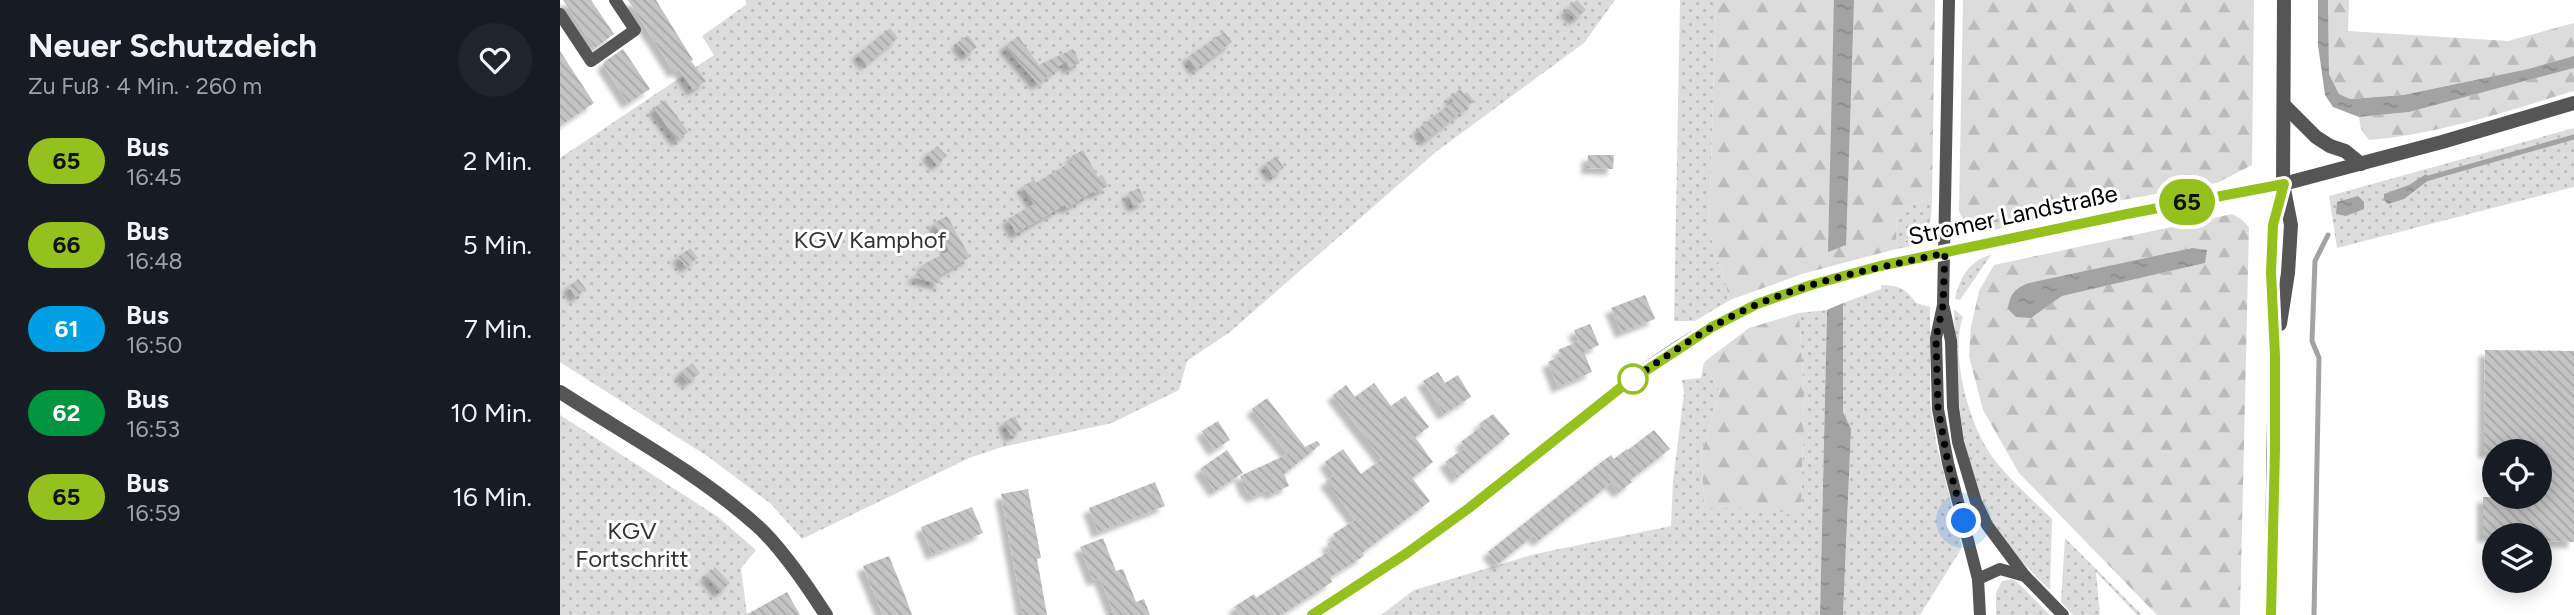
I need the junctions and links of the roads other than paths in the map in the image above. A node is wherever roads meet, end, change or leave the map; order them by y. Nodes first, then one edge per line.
1 (615, 0) edge
2 (1949, 0) edge
3 (2284, 0) edge
4 (560, 14) edge
5 (2574, 103) edge
6 (2284, 105) junction
7 (2361, 164) junction
8 (2284, 184) junction
9 (1945, 253) junction
10 (1943, 305) junction
11 (560, 392) edge
12 (2025, 576) junction
13 (1979, 579) junction
14 (826, 615) edge
15 (1312, 615) edge
16 (1980, 615) edge
17 (2063, 615) edge
18 (2271, 615) edge

1 - 4 street
2 - 9 street
3 - 6 street
5 - 7 street, Stromer Landstraße
6 - 7 street
6 - 8 street
7 - 8 street, Stromer Landstraße
8 - 9 street, Stromer Landstraße
8 - 18 street
9 - 10 street
9 - 15 street, Stromer Landstraße
10 - 12 street
10 - 13 street
11 - 14 street
12 - 13 street
12 - 17 street
13 - 16 street

